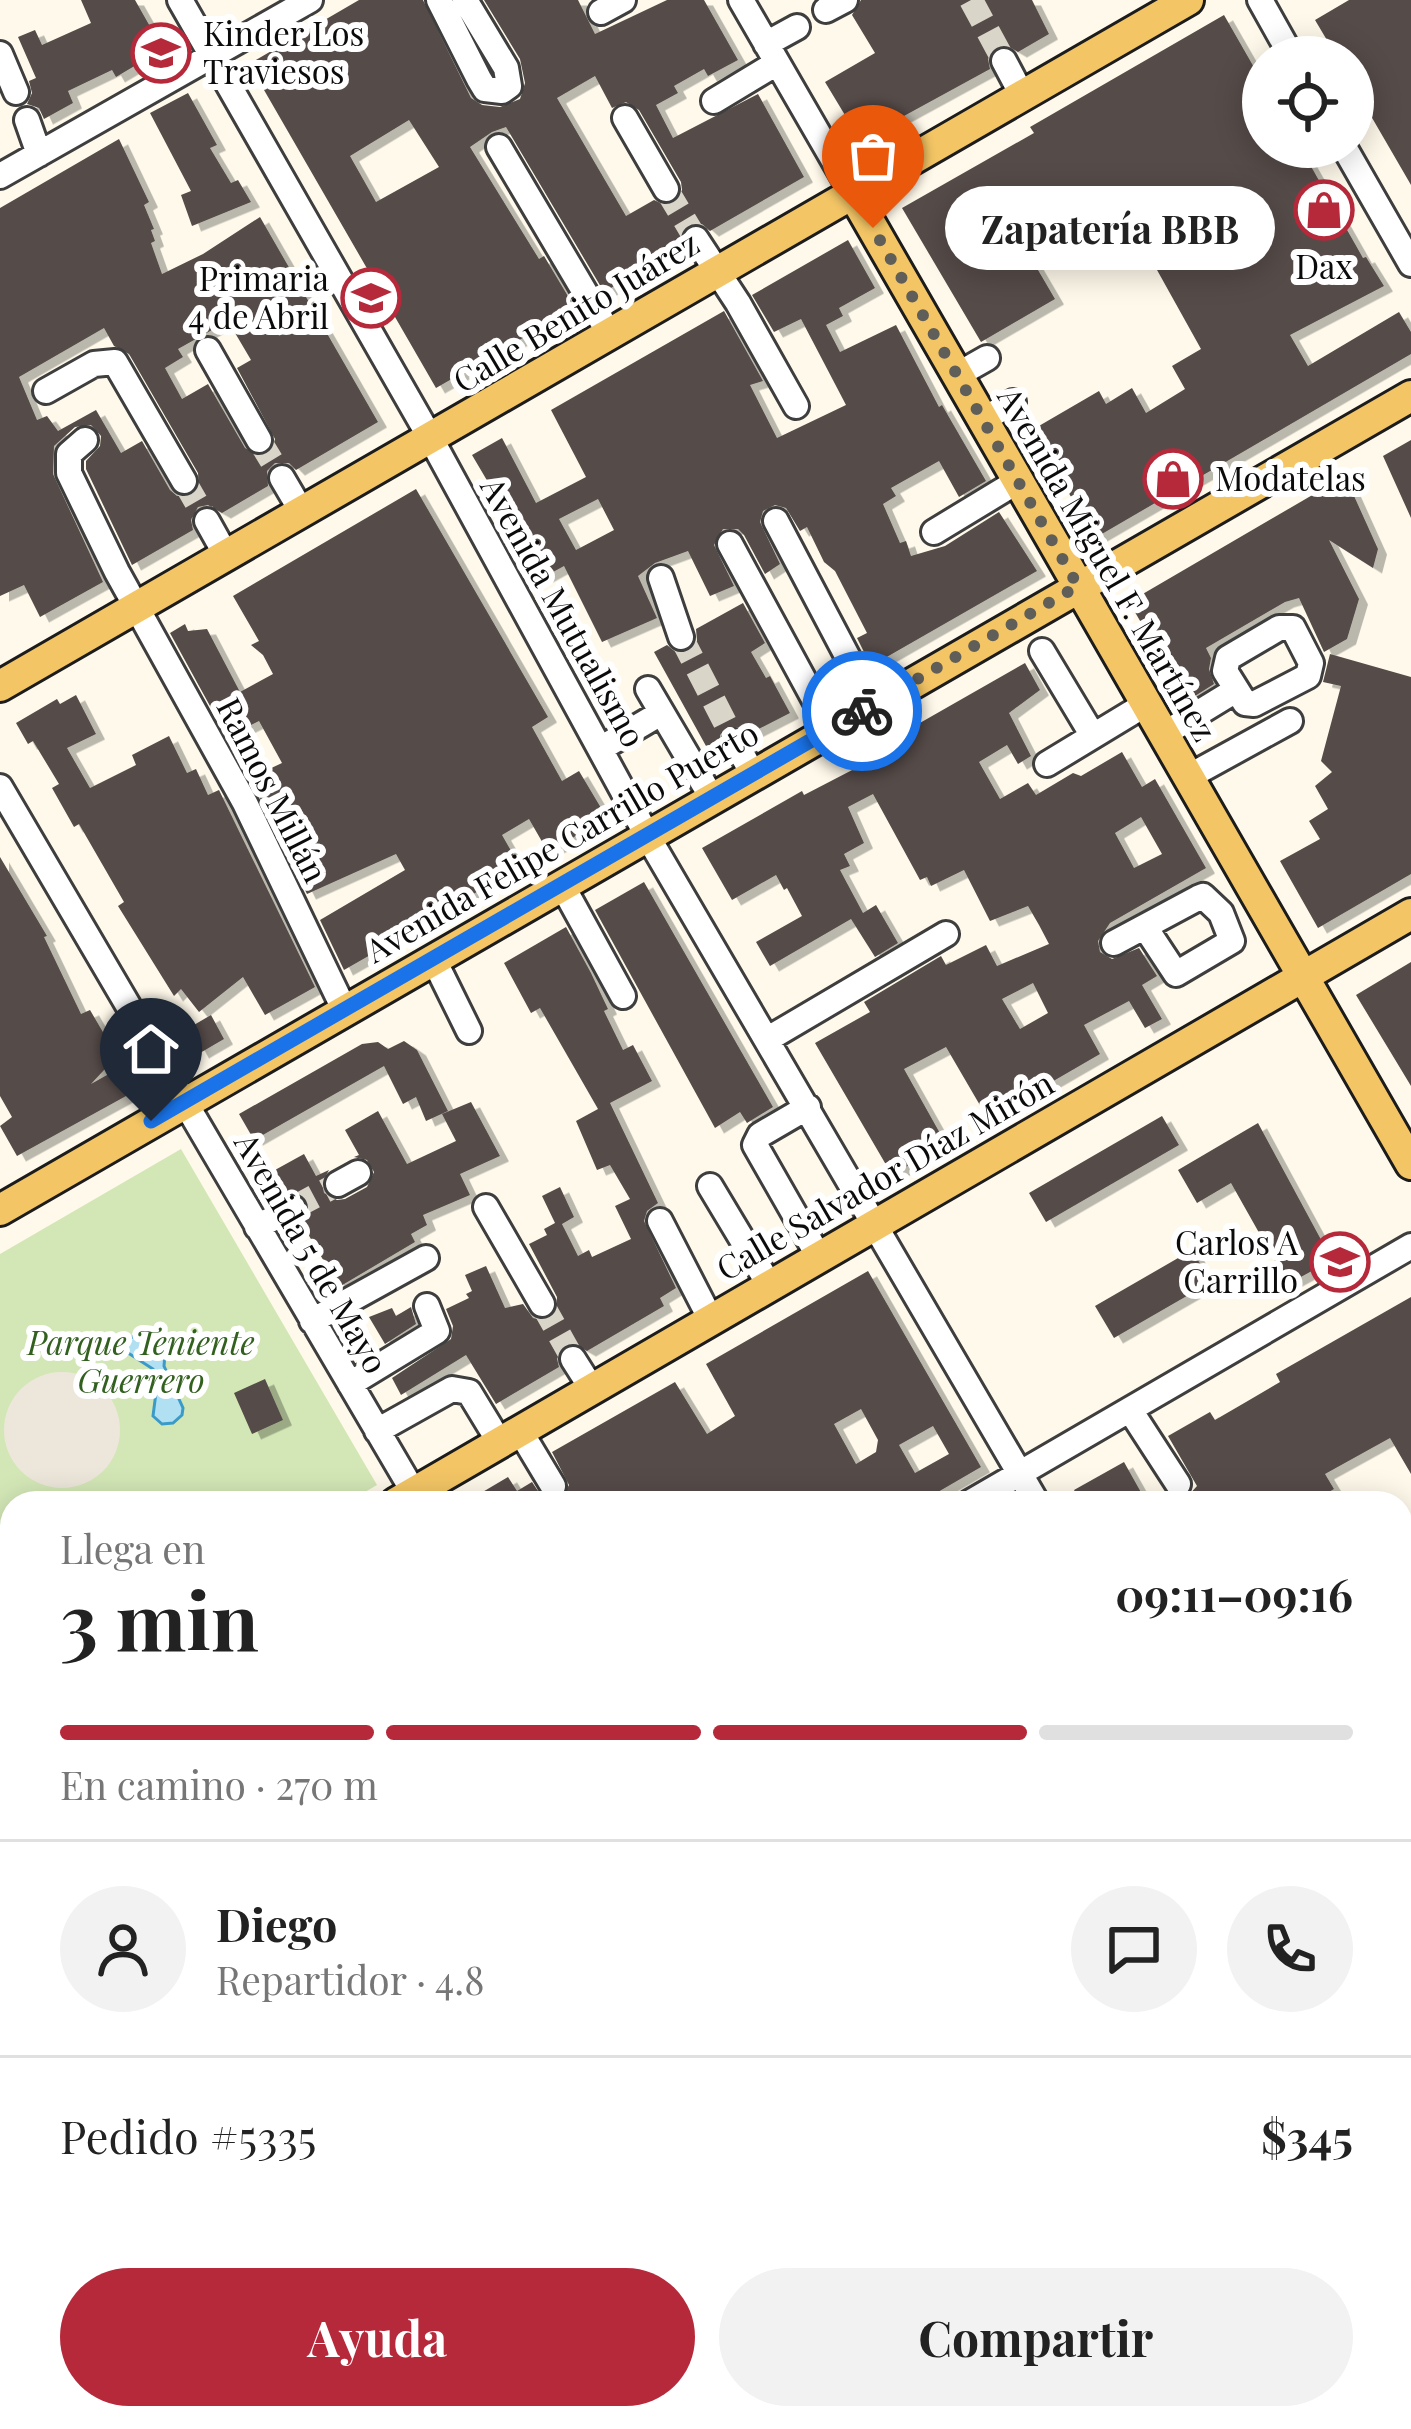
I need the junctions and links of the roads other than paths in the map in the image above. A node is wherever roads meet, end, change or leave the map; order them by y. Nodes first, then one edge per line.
1 (180, 0) edge
2 (310, 0) edge
3 (439, 0) edge
4 (466, 0) edge
5 (741, 0) edge
6 (1188, 0) edge
7 (1259, 0) edge
8 (796, 27) dead end
9 (1280, 36) edge
10 (0, 54) edge
11 (772, 54) junction
12 (213, 56) junction
13 (1004, 61) tunnel mouth
14 (16, 92) dead end
15 (1022, 95) junction
16 (714, 101) dead end
17 (625, 118) dead end
18 (27, 120) dead end
19 (499, 147) dead end
20 (39, 154) junction
21 (1356, 168) edge
22 (0, 176) edge
23 (666, 189) tunnel mouth
24 (852, 192) junction
25 (696, 239) tunnel mouth
26 (1411, 263) edge
27 (714, 272) junction
28 (609, 333) junction
29 (208, 350) dead end
30 (987, 358) dead end
31 (956, 375) junction
32 (46, 391) dead end
33 (1411, 396) edge
34 (1012, 402) dead end
35 (796, 406) dead end
36 (983, 420) junction
37 (431, 439) junction
38 (85, 440) dead end
39 (259, 440) tunnel mouth
40 (282, 478) tunnel mouth
41 (184, 481) tunnel mouth
42 (1018, 481) junction
43 (302, 512) junction
44 (208, 521) tunnel mouth
45 (776, 521) dead end
46 (934, 532) dead end
47 (730, 544) dead end
48 (226, 555) junction
49 (661, 578) dead end
50 (1078, 586) junction
51 (136, 605) junction
52 (681, 637) tunnel mouth
53 (1042, 651) dead end
54 (0, 686) edge
55 (648, 689) dead end
56 (1236, 690) dead end
57 (1146, 704) junction
58 (873, 705) junction
59 (662, 713) junction
60 (1290, 721) dead end
61 (831, 730) junction
62 (1164, 734) junction
63 (1093, 736) junction
64 (735, 742) tunnel mouth
65 (600, 749) junction
66 (1047, 764) dead end
67 (753, 774) junction
68 (1188, 777) junction
69 (0, 787) edge
70 (712, 798) junction
71 (648, 837) junction
72 (562, 885) junction
73 (1255, 892) junction
74 (1221, 913) junction
75 (1411, 914) edge
76 (1144, 927) junction
77 (946, 934) dead end
78 (1114, 944) dead end
79 (433, 958) junction
80 (1301, 974) junction
81 (623, 996) dead end
82 (344, 1009) junction
83 (469, 1031) dead end
84 (768, 1039) junction
85 (184, 1102) junction
86 (808, 1107) junction
87 (1411, 1164) edge
88 (710, 1186) dead end
89 (3, 1202) edge
90 (486, 1207) dead end
91 (293, 1208) tunnel mouth
92 (660, 1221) dead end
93 (877, 1223) junction
94 (257, 1227) junction
95 (1411, 1246) edge
96 (819, 1257) junction
97 (426, 1258) dead end
98 (770, 1286) junction
99 (542, 1304) tunnel mouth
100 (427, 1306) dead end
101 (711, 1320) junction
102 (312, 1321) junction
103 (573, 1360) tunnel mouth
104 (350, 1384) junction
105 (592, 1389) junction
106 (1130, 1410) junction
107 (377, 1431) junction
108 (510, 1437) junction
109 (1020, 1474) junction
110 (1178, 1484) dead end
111 (406, 1491) edge
112 (424, 1491) edge
113 (555, 1491) edge
114 (991, 1491) edge
115 (1030, 1491) edge

1 - 12 street, Avenida Mutualismo
2 - 12 street
3 - 4 street
5 - 11 street, Avenida Miguel F. Martínez
6 - 15 main road, Calle Benito Juárez
7 - 9 street
8 - 11 street
10 - 14 street
11 - 16 street
11 - 24 street, Avenida Miguel F. Martínez
12 - 20 street
12 - 37 street, Avenida Mutualismo
13 - 15 street
15 - 24 main road, Calle Benito Juárez
17 - 23 street
18 - 20 street
19 - 28 street
20 - 22 street
21 - 26 street
24 - 27 main road, Calle Benito Juárez
24 - 31 main road, Avenida Miguel F. Martínez
25 - 27 street
27 - 28 main road, Calle Benito Juárez
27 - 35 street
28 - 37 main road, Calle Benito Juárez
29 - 39 street
30 - 31 street
31 - 36 main road, Avenida Miguel F. Martínez
32 - 41 street
33 - 50 main road, Avenida Felipe Carrillo Puerto
34 - 36 street
36 - 42 main road, Avenida Miguel F. Martínez
37 - 43 main road, Calle Benito Juárez
37 - 65 street, Avenida Mutualismo
38 - 51 street, Ramos Millán
40 - 43 street
42 - 46 street
42 - 50 main road, Avenida Miguel F. Martínez
43 - 48 main road, Calle Benito Juárez
44 - 48 street
45 - 58 street
47 - 61 street
48 - 51 main road, Calle Benito Juárez
49 - 52 street
50 - 57 main road, Avenida Miguel F. Martínez
50 - 58 main road, Avenida Felipe Carrillo Puerto
51 - 54 main road, Calle Benito Juárez
51 - 82 street, Ramos Millán
53 - 63 street
55 - 59 street
56 - 62 street
57 - 62 main road, Avenida Miguel F. Martínez
57 - 63 street
58 - 61 main road, Avenida Felipe Carrillo Puerto
59 - 65 street
59 - 70 street
60 - 68 street
61 - 67 main road, Avenida Felipe Carrillo Puerto
62 - 68 main road, Avenida Miguel F. Martínez
63 - 66 street
64 - 67 street
65 - 71 street, Avenida Mutualismo
67 - 70 main road, Avenida Felipe Carrillo Puerto
68 - 73 main road, Avenida Miguel F. Martínez
69 - 85 street, Avenida 5 de Mayo
70 - 71 main road, Avenida Felipe Carrillo Puerto
71 - 72 main road, Avenida Felipe Carrillo Puerto
71 - 84 street, Avenida Mutualismo
72 - 79 main road, Avenida Felipe Carrillo Puerto
72 - 81 street
73 - 74 street
73 - 80 main road, Avenida Miguel F. Martínez
74 - 76 street
74 - 76 street
75 - 80 main road, Calle Salvador Díaz Mirón
76 - 78 street
77 - 84 street
79 - 82 main road, Avenida Felipe Carrillo Puerto
79 - 83 street
80 - 87 main road, Avenida Miguel F. Martínez
80 - 93 main road, Calle Salvador Díaz Mirón
82 - 85 main road, Avenida Felipe Carrillo Puerto
84 - 86 street, Avenida Mutualismo
85 - 89 main road, Avenida Felipe Carrillo Puerto
85 - 94 street, Avenida 5 de Mayo
86 - 93 street, Avenida Mutualismo
86 - 96 street
88 - 98 street
90 - 99 street
91 - 94 street
92 - 101 street
93 - 96 main road, Calle Salvador Díaz Mirón
93 - 109 street, Avenida Mutualismo
94 - 102 street, Avenida 5 de Mayo
95 - 106 street
96 - 98 main road, Calle Salvador Díaz Mirón
97 - 102 street
98 - 101 main road, Calle Salvador Díaz Mirón
100 - 104 street
101 - 105 main road, Calle Salvador Díaz Mirón
102 - 104 street, Avenida 5 de Mayo
103 - 105 street
104 - 107 street, Avenida 5 de Mayo
105 - 108 main road, Calle Salvador Díaz Mirón
106 - 109 street
106 - 110 street
107 - 108 street
107 - 111 street, Avenida 5 de Mayo
108 - 112 main road, Calle Salvador Díaz Mirón
108 - 113 street
109 - 114 street
109 - 115 street, Avenida Mutualismo

